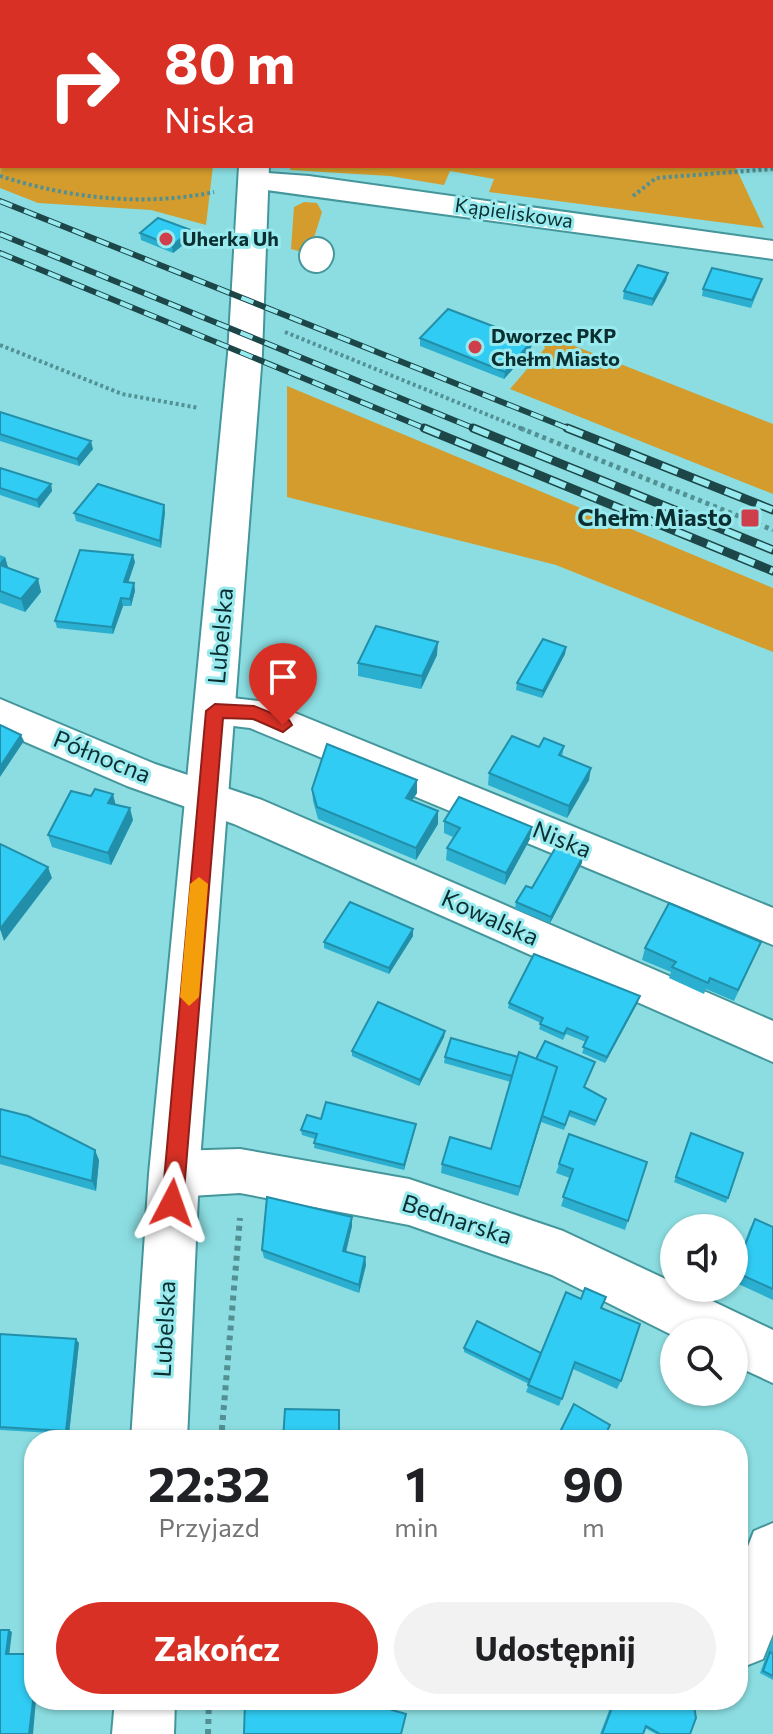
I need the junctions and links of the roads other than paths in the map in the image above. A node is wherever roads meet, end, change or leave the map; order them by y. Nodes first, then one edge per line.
1 (254, 172) edge
2 (773, 250) edge
3 (215, 711) junction
4 (0, 714) edge
5 (207, 795) junction
6 (773, 927) edge
7 (773, 1042) edge
8 (174, 1174) junction
9 (692, 1318) edge
10 (748, 1345) edge
11 (773, 1357) edge
12 (160, 1430) edge
13 (773, 1550) edge
14 (748, 1624) edge
15 (144, 1710) edge
16 (143, 1734) edge

1 - 2 street, Kąpieliskowa
1 - 3 main road, Lubelska
3 - 5 main road, Lubelska
3 - 6 street, Niska
4 - 5 street, Północna
5 - 7 street, Kowalska
5 - 8 main road, Lubelska
8 - 9 street, Bednarska
8 - 12 main road, Lubelska
10 - 11 street
13 - 14 street
15 - 16 main road

